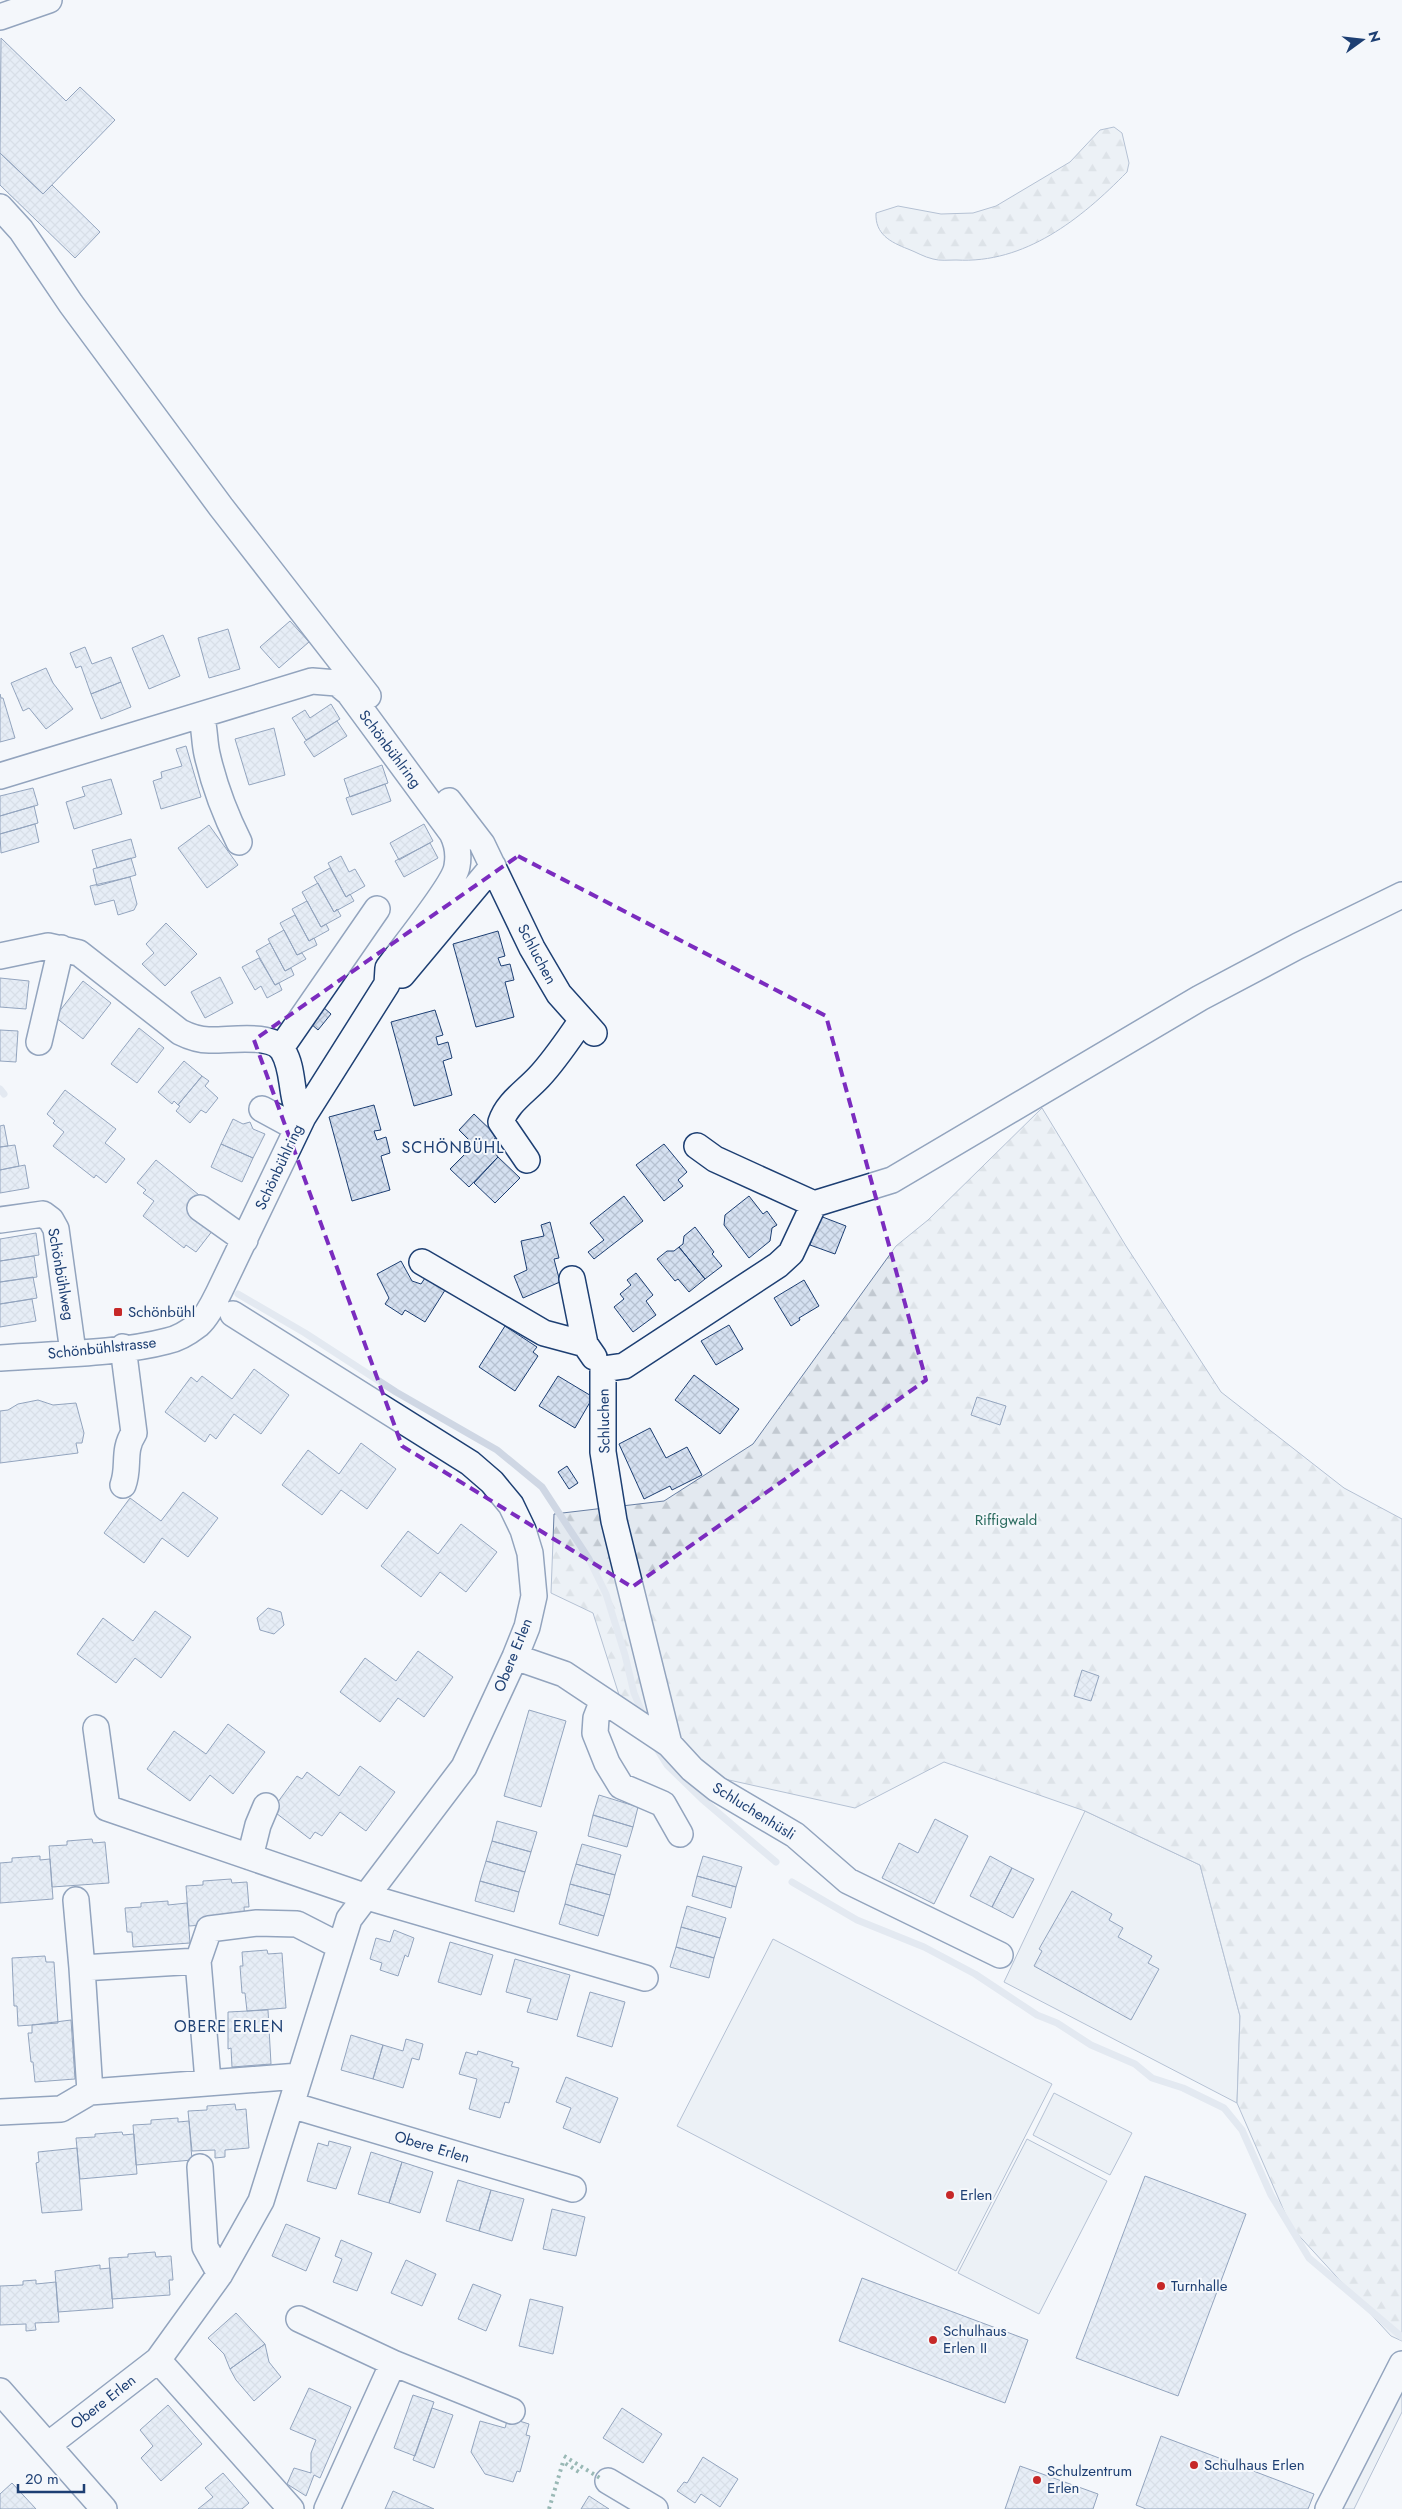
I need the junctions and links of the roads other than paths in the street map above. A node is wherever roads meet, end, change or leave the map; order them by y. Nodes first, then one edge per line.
1 (49, 0) edge
2 (0, 17) edge
3 (0, 207) edge
4 (201, 715) junction
5 (0, 776) edge
6 (239, 842) dead end
7 (493, 866) junction
8 (1402, 895) edge
9 (377, 909) dead end
10 (61, 948) junction
11 (0, 956) edge
12 (387, 984) junction
13 (39, 1042) dead end
14 (281, 1048) junction
15 (262, 1109) dead end
16 (300, 1123) junction
17 (697, 1146) dead end
18 (527, 1160) dead end
19 (814, 1204) junction
20 (200, 1208) dead end
21 (256, 1217) joint
22 (0, 1220) edge
23 (245, 1240) junction
24 (422, 1262) dead end
25 (572, 1279) dead end
26 (233, 1314) dead end
27 (585, 1344) junction
28 (123, 1347) junction
29 (74, 1352) junction
30 (0, 1358) edge
31 (603, 1368) junction
32 (123, 1485) dead end
33 (515, 1657) junction
34 (603, 1700) junction
35 (96, 1728) dead end
36 (669, 1744) junction
37 (266, 1806) dead end
38 (680, 1834) dead end
39 (250, 1857) junction
40 (364, 1896) junction
41 (76, 1900) dead end
42 (340, 1946) junction
43 (1000, 1955) dead end
44 (198, 1961) junction
45 (82, 1968) junction
46 (644, 1978) dead end
47 (300, 2076) junction
48 (208, 2081) junction
49 (90, 2092) junction
50 (291, 2105) junction
51 (0, 2112) edge
52 (200, 2167) dead end
53 (573, 2189) dead end
54 (220, 2274) junction
55 (299, 2320) dead end
56 (158, 2360) junction
57 (393, 2363) junction
58 (1402, 2364) edge
59 (0, 2391) edge
60 (512, 2411) dead end
61 (48, 2445) junction
62 (608, 2481) dead end
63 (104, 2509) edge
64 (291, 2509) edge
65 (327, 2509) edge
66 (655, 2509) edge
67 (1328, 2509) edge

1 - 2 street
3 - 7 street, Schluchen
4 - 5 street, Schönbühlring
4 - 6 street
4 - 12 street, Schönbühlring
7 - 12 street
7 - 18 street, Schluchen
8 - 19 street
9 - 14 street
10 - 11 street
10 - 13 street
10 - 14 street
12 - 16 street, Schönbühlring
14 - 16 street, Schönbühlring
15 - 16 street
16 - 21 street, Schönbühlring
17 - 19 street
19 - 31 street, Schluchen
20 - 23 street
21 - 23 street, Schönbühlstrasse
22 - 29 street, Schönbühlweg
23 - 28 street, Schönbühlstrasse
24 - 27 street
25 - 27 street
26 - 33 street, Obere Erlen
27 - 31 street
28 - 29 street, Schönbühlstrasse
28 - 32 street
29 - 30 street, Schönbühlstrasse
31 - 36 street, Schluchen
33 - 34 street, Schluchenhüsli
33 - 40 street, Obere Erlen
34 - 36 street, Schluchenhüsli
34 - 38 street
35 - 39 street
36 - 43 street, Schluchenhüsli
37 - 39 street
39 - 40 street
40 - 42 street, Obere Erlen
40 - 46 street
41 - 45 street
42 - 44 street
42 - 47 street, Obere Erlen
44 - 45 street
44 - 48 street
45 - 49 street
47 - 48 street
47 - 50 street, Obere Erlen
48 - 49 street
49 - 51 street
50 - 53 street, Obere Erlen
50 - 54 street, Obere Erlen
52 - 54 street
54 - 56 street, Obere Erlen
55 - 57 street
56 - 61 street, Obere Erlen
56 - 64 street
57 - 60 street
57 - 65 street
58 - 67 street
59 - 61 street
61 - 63 street
62 - 66 street

